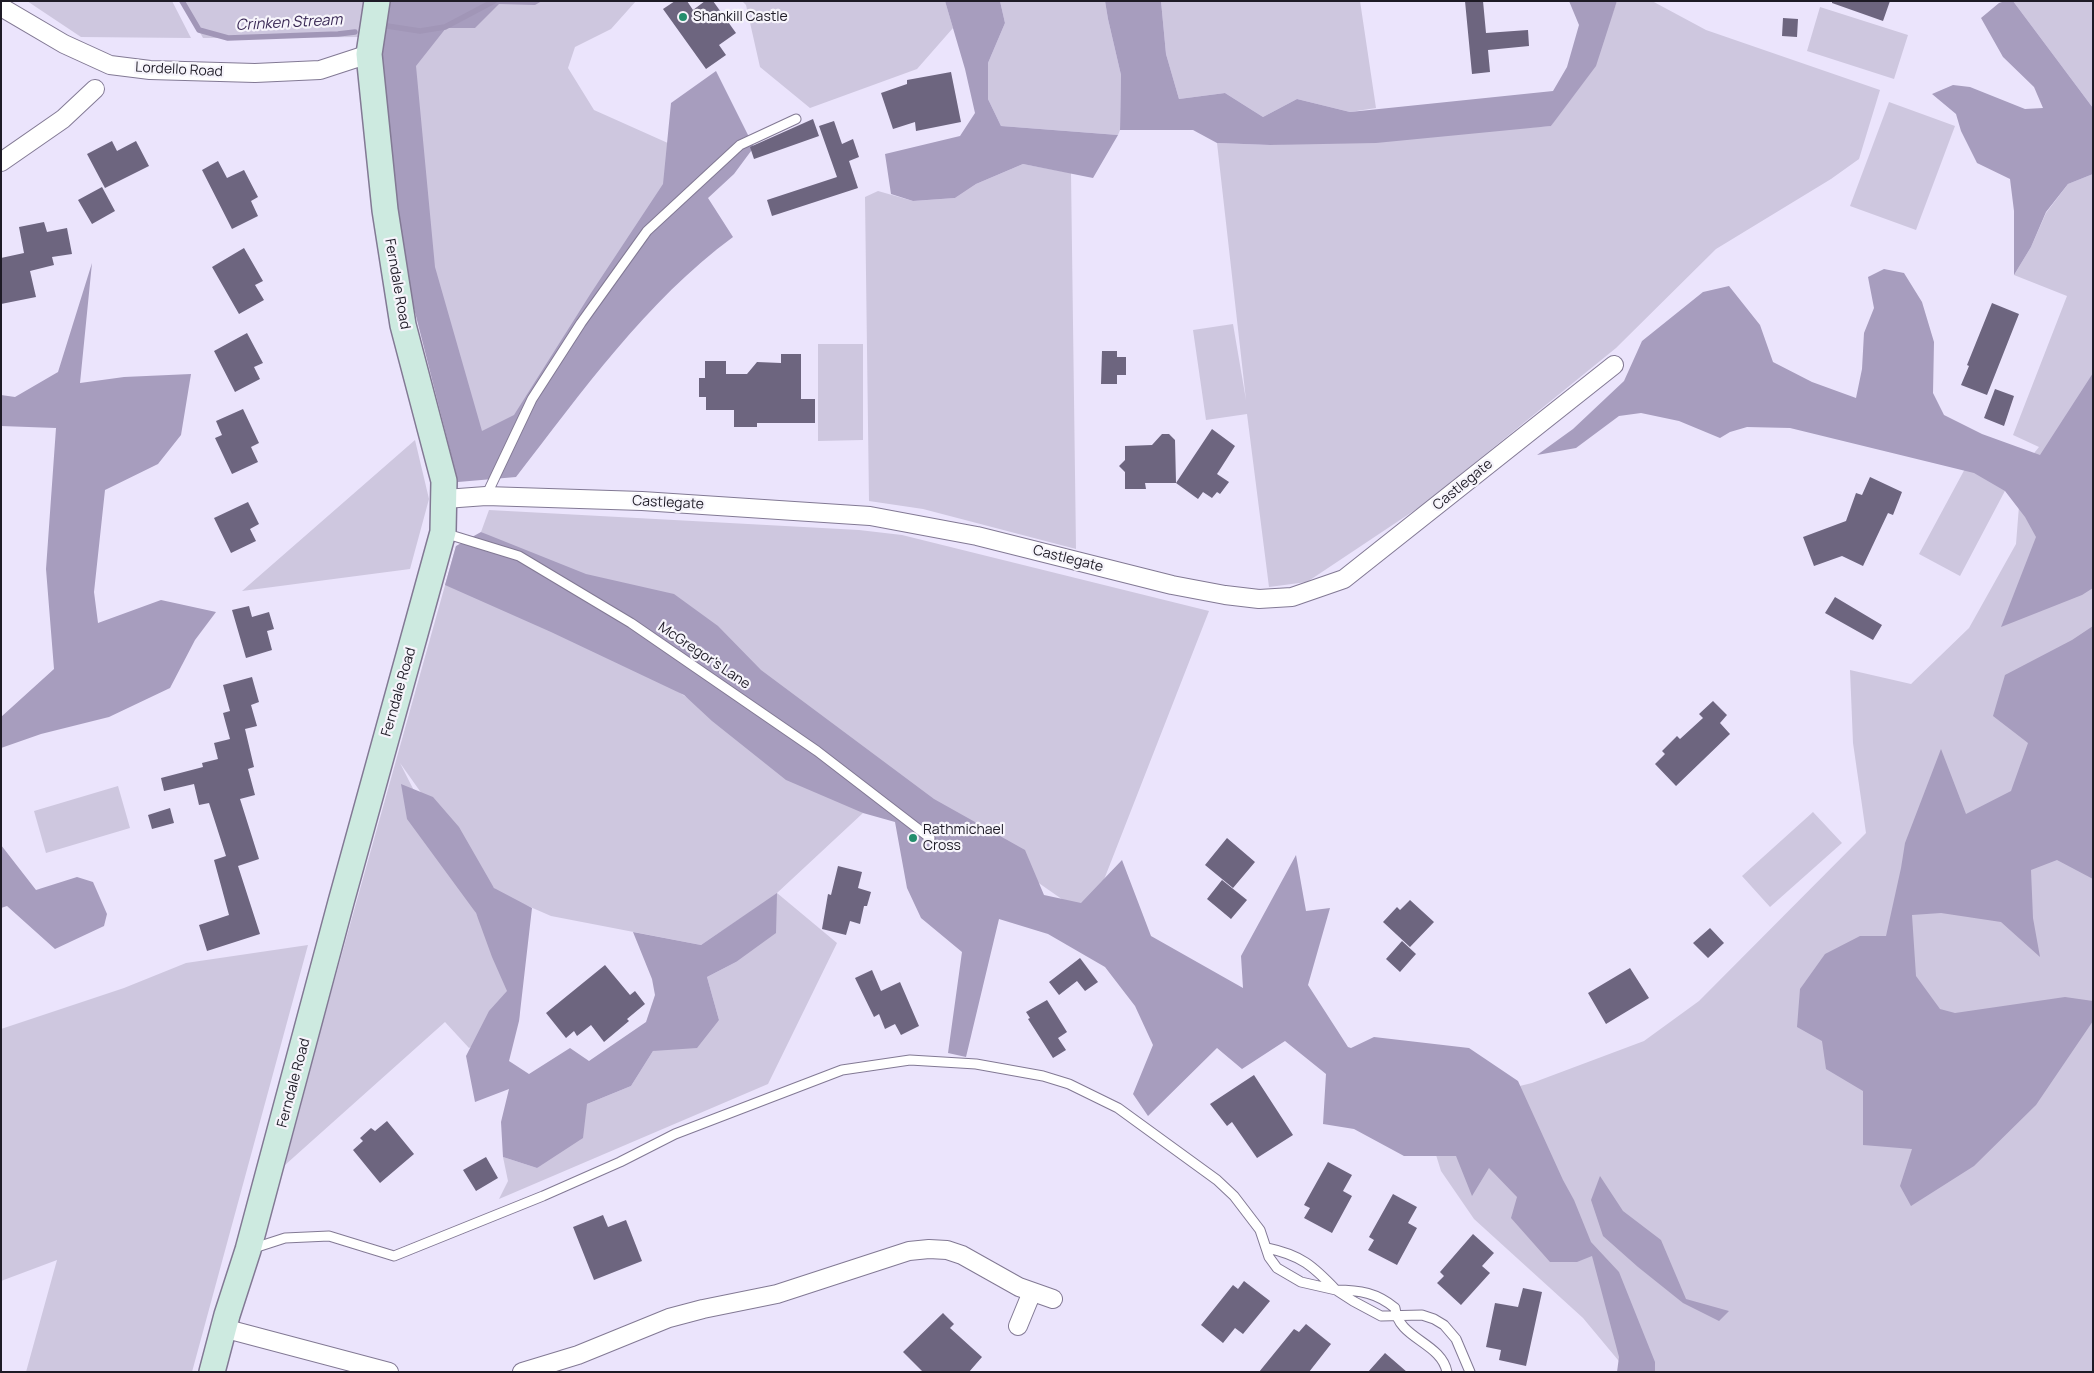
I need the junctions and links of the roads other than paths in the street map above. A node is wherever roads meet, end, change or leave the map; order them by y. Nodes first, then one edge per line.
1 (377, 1) edge
2 (1, 7) edge
3 (369, 54) junction
4 (96, 89) dead end
5 (796, 119) dead end
6 (1, 162) edge
7 (1614, 365) dead end
8 (486, 496) junction
9 (444, 499) junction
10 (443, 532) junction
11 (930, 838) dead end
12 (1267, 1248) junction
13 (248, 1250) junction
14 (1336, 1290) junction
15 (1032, 1292) junction
16 (1053, 1299) dead end
17 (1396, 1316) junction
18 (1018, 1326) dead end
19 (223, 1328) junction
20 (212, 1372) edge
21 (389, 1372) edge
22 (522, 1372) edge
23 (1447, 1372) edge
24 (1470, 1372) edge

1 - 3 street, Ferndale Road
2 - 3 street, Lordello Road
3 - 9 street, Ferndale Road
4 - 6 street
5 - 8 lane
7 - 8 street, Castlegate
8 - 9 street, Castlegate
9 - 10 street, Ferndale Road
10 - 11 lane, McGregor's Lane
10 - 13 street, Ferndale Road
12 - 13 lane
12 - 14 lane
12 - 14 lane
13 - 19 street, Ferndale Road
14 - 17 lane
14 - 17 lane
15 - 16 street
15 - 18 street
15 - 22 street
17 - 23 lane
17 - 24 lane
19 - 20 street, Ferndale Road
19 - 21 street

